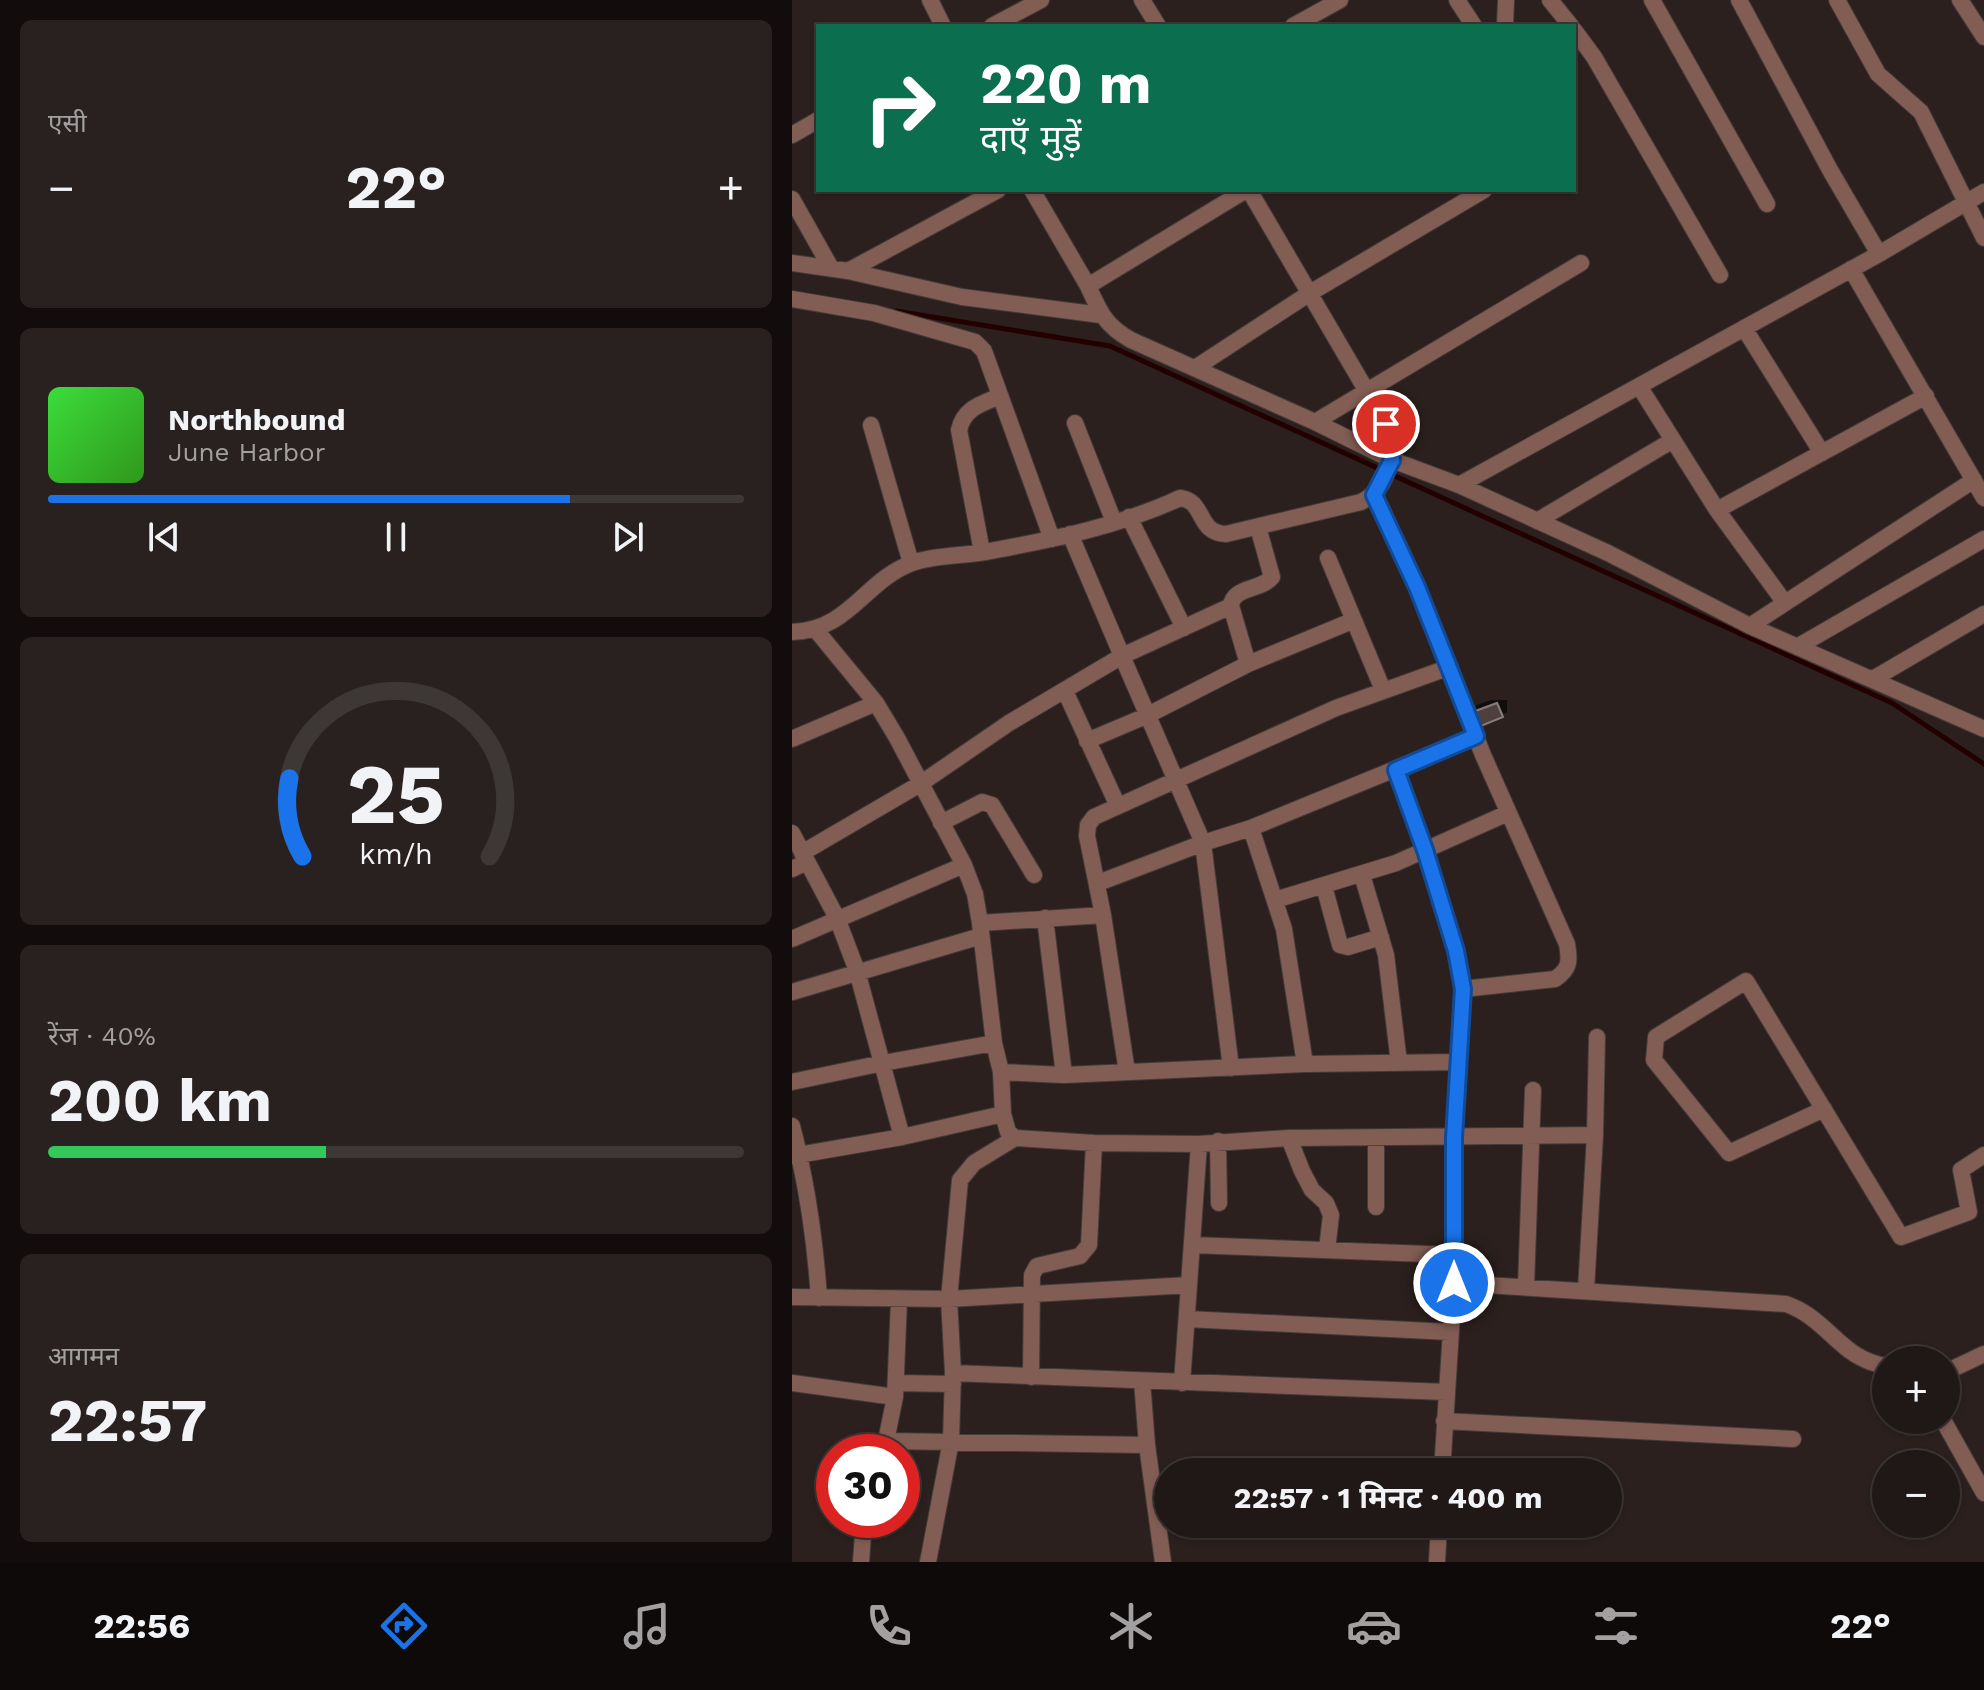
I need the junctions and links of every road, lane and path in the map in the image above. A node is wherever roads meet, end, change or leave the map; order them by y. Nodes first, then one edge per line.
1 (930, 0) edge
2 (1041, 0) edge
3 (1142, 0) edge
4 (1340, 0) edge
5 (1457, 0) edge
6 (1550, 0) edge
7 (1652, 0) edge
8 (1739, 0) edge
9 (1837, 0) edge
10 (1981, 0) edge
11 (1510, 2) edge
12 (1963, 4) edge
13 (942, 24) edge
14 (996, 24) edge
15 (1157, 24) edge
16 (1297, 24) edge
17 (1473, 24) edge
18 (1505, 24) edge
19 (1569, 24) edge
20 (1576, 33) edge
21 (1984, 37) edge
22 (816, 121) edge
23 (792, 135) edge
24 (994, 192) edge
25 (1033, 192) edge
26 (1245, 192) edge
27 (1249, 192) edge
28 (1481, 192) edge
29 (1984, 192) edge
30 (792, 199) edge
31 (1966, 201) junction
32 (1767, 204) dead end
33 (1984, 238) edge
34 (1879, 254) junction
35 (792, 263) edge
36 (1581, 263) dead end
37 (831, 268) junction
38 (1851, 269) junction
39 (848, 271) junction
40 (1720, 275) dead end
41 (1088, 286) junction
42 (1310, 293) junction
43 (792, 299) edge
44 (1101, 315) junction
45 (1744, 328) junction
46 (1195, 368) junction
47 (1639, 386) junction
48 (1368, 389) junction
49 (1000, 396) junction
50 (1926, 396) junction
51 (1315, 422) junction
52 (1075, 423) dead end
53 (871, 425) dead end
54 (1673, 440) junction
55 (1822, 453) junction
56 (1390, 465) junction
57 (1974, 480) junction
58 (1459, 485) junction
59 (1376, 492) junction
60 (1984, 498) edge
61 (1717, 510) junction
62 (1122, 519) junction
63 (1537, 521) junction
64 (1258, 527) junction
65 (1070, 534) junction
66 (1052, 539) junction
67 (1984, 539) edge
68 (982, 552) junction
69 (1328, 558) dead end
70 (911, 563) junction
71 (1785, 603) junction
72 (1231, 606) junction
73 (1984, 614) edge
74 (1352, 621) junction
75 (1750, 626) junction
76 (1184, 628) junction
77 (816, 630) junction
78 (792, 632) edge
79 (1797, 647) junction
80 (1122, 656) junction
81 (1248, 664) junction
82 (1450, 667) junction
83 (1873, 679) junction
84 (1383, 690) junction
85 (1065, 691) junction
86 (876, 703) junction
87 (1146, 716) junction
88 (1984, 729) edge
89 (1476, 736) junction
90 (792, 739) edge
91 (1087, 741) junction
92 (1396, 770) junction
93 (1177, 781) junction
94 (920, 784) junction
95 (1117, 804) junction
96 (1508, 813) junction
97 (941, 823) junction
98 (1251, 828) junction
99 (792, 833) edge
100 (1203, 843) junction
101 (1425, 850) junction
102 (801, 861) edge
103 (964, 865) junction
104 (1034, 875) dead end
105 (1362, 875) junction
106 (1098, 883) junction
107 (1324, 886) junction
108 (1275, 900) junction
109 (1103, 915) junction
110 (837, 918) junction
111 (1045, 918) junction
112 (980, 930) junction
113 (1381, 937) junction
114 (792, 939) edge
115 (857, 971) junction
116 (1463, 989) junction
117 (792, 992) edge
118 (1597, 1037) dead end
119 (994, 1043) junction
120 (1459, 1062) junction
121 (883, 1063) junction
122 (1399, 1063) junction
123 (1305, 1064) junction
124 (1231, 1068) junction
125 (1001, 1072) junction
126 (1127, 1072) junction
127 (1064, 1075) junction
128 (792, 1082) edge
129 (1533, 1090) dead end
130 (1824, 1109) junction
131 (1003, 1114) junction
132 (792, 1126) edge
133 (1595, 1135) junction
134 (1531, 1136) junction
135 (902, 1137) junction
136 (1015, 1138) junction
137 (1289, 1138) junction
138 (1454, 1138) junction
139 (1376, 1139) junction
140 (1218, 1141) junction
141 (1094, 1143) junction
142 (1199, 1144) junction
143 (796, 1155) edge
144 (1984, 1155) edge
145 (1219, 1203) dead end
146 (1376, 1207) dead end
147 (1192, 1245) junction
148 (1327, 1250) junction
149 (1454, 1255) junction
150 (1454, 1283) junction
151 (1189, 1285) junction
152 (1526, 1286) junction
153 (1586, 1290) junction
154 (1032, 1295) junction
155 (792, 1297) edge
156 (819, 1298) junction
157 (949, 1299) junction
158 (899, 1300) junction
159 (1187, 1319) junction
160 (1450, 1332) junction
161 (1984, 1354) edge
162 (1872, 1363) edge
163 (1960, 1365) edge
164 (1031, 1377) junction
165 (953, 1379) junction
166 (1142, 1381) junction
167 (792, 1383) edge
168 (1182, 1383) junction
169 (895, 1390) junction
170 (1446, 1392) junction
171 (1444, 1421) junction
172 (887, 1434) edge
173 (1951, 1434) edge
174 (1793, 1439) dead end
175 (951, 1441) junction
176 (920, 1444) edge
177 (1147, 1445) junction
178 (1443, 1458) edge
179 (1984, 1493) edge
180 (863, 1538) edge
181 (1438, 1538) edge
182 (861, 1562) edge
183 (928, 1562) edge
184 (1163, 1562) edge
185 (1437, 1562) edge

1 - 13 street
2 - 14 street
3 - 15 street
4 - 16 street
5 - 17 street
6 - 19 street
7 - 32 street
8 - 34 street
9 - 31 street
10 - 12 street
11 - 18 street
12 - 21 street
20 - 40 street
22 - 23 street
24 - 39 street
25 - 41 street
26 - 41 street
27 - 42 street
28 - 42 street
29 - 31 street
30 - 37 street
31 - 33 street
31 - 34 street
34 - 38 street
35 - 37 street
36 - 48 street
37 - 39 street
38 - 45 street
38 - 50 street
39 - 44 street
41 - 44 street
42 - 46 street
42 - 48 street
43 - 49 street
44 - 46 street
45 - 47 street
45 - 55 street
46 - 51 street
47 - 54 street
47 - 58 street
48 - 51 street
48 - 56 street
49 - 66 street
49 - 68 street
50 - 55 street
50 - 57 street
51 - 56 street
52 - 62 street
53 - 70 street
54 - 61 street
54 - 63 street
55 - 61 street
56 - 58 street
56 - 59 street
57 - 60 street
57 - 71 street
58 - 63 street
59 - 64 street
59 - 82 street
61 - 71 street
62 - 64 street
62 - 65 street
62 - 76 street
63 - 75 street
64 - 72 street
65 - 66 street
65 - 80 street
66 - 68 street
67 - 79 street
68 - 70 street
69 - 74 street
70 - 77 street
71 - 75 street
72 - 76 street
72 - 81 street
73 - 83 street
74 - 81 street
74 - 84 street
75 - 79 street
76 - 80 street
77 - 78 street
77 - 86 street
79 - 83 street
80 - 85 street
80 - 87 street
81 - 87 street
82 - 84 street
82 - 89 street
83 - 88 street
84 - 93 street
85 - 91 street
85 - 94 street
86 - 90 street
86 - 94 street
87 - 91 street
87 - 93 street
89 - 92 street
89 - 96 street
91 - 95 street
92 - 98 street
92 - 101 street
93 - 95 street
93 - 100 street
94 - 97 street
94 - 102 street
95 - 106 street
96 - 101 street
96 - 116 street
97 - 103 street
97 - 104 street
98 - 100 street
98 - 108 street
99 - 102 street
100 - 106 street
100 - 124 street
101 - 105 street
101 - 116 street
102 - 110 street
103 - 110 street
103 - 112 street
105 - 107 street
105 - 113 street
106 - 109 street
107 - 108 street
107 - 113 street
108 - 123 street
109 - 111 street
109 - 126 street
110 - 114 street
110 - 115 street
111 - 112 street
111 - 127 street
112 - 115 street
112 - 119 street
113 - 122 street
115 - 117 street
115 - 121 street
116 - 120 street
118 - 133 street
119 - 121 street
119 - 125 street
120 - 122 street
120 - 138 street
121 - 128 street
121 - 135 street
122 - 123 street
123 - 124 street
124 - 126 street
125 - 127 street
125 - 131 street
126 - 127 street
129 - 134 street
130 - 130 street
130 - 144 street
131 - 135 street
131 - 136 street
132 - 143 street
133 - 134 street
133 - 153 street
134 - 138 street
134 - 152 street
135 - 143 street
136 - 141 street
136 - 157 street
137 - 139 street
137 - 140 street
137 - 148 street
138 - 139 street
138 - 149 street
139 - 146 street
140 - 142 street
140 - 145 street
141 - 142 street
141 - 154 street
142 - 147 street
143 - 156 street
147 - 148 street
147 - 151 street
148 - 149 street
149 - 150 street
150 - 152 street
150 - 160 street
151 - 154 street
151 - 159 street
152 - 153 street
153 - 162 street
154 - 157 street
154 - 164 street
155 - 156 street
156 - 158 street
157 - 158 street
157 - 165 street
158 - 169 street
159 - 160 street
159 - 168 street
160 - 170 street
161 - 163 street
164 - 165 street
164 - 166 street
165 - 169 street
165 - 175 street
166 - 168 street
166 - 177 street
167 - 169 street
168 - 170 street
169 - 172 street
170 - 171 street
171 - 174 street
171 - 178 street
173 - 179 street
175 - 176 street
175 - 177 street
175 - 183 street
177 - 184 street
180 - 182 street
181 - 185 street

